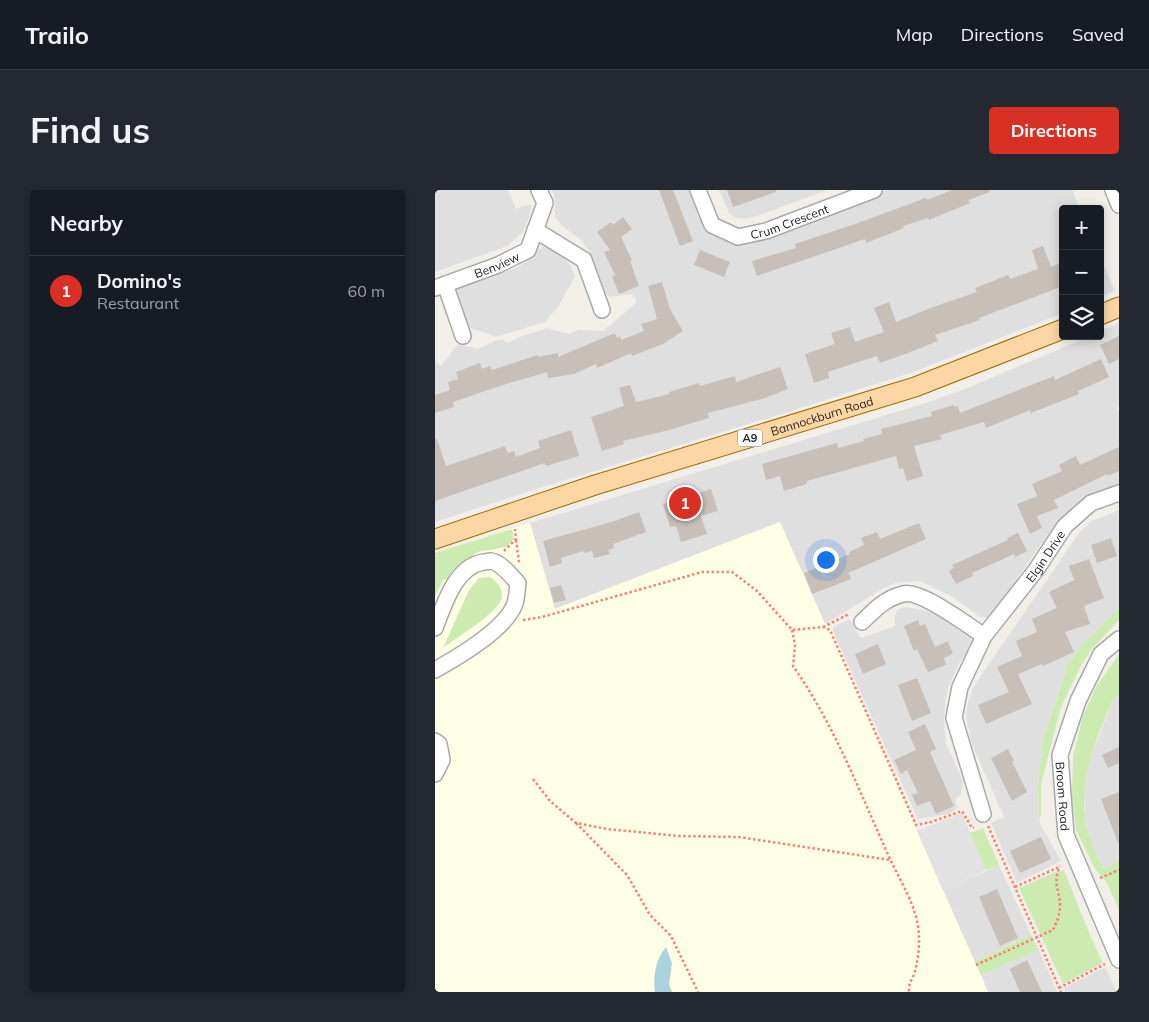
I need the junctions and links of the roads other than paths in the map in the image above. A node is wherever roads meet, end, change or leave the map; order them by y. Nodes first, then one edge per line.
1 (539, 190) edge
2 (698, 190) edge
3 (874, 190) edge
4 (1113, 190) edge
5 (1119, 205) edge
6 (535, 230) junction
7 (440, 286) edge
8 (1119, 307) edge
9 (602, 310) dead end
10 (1104, 313) edge
11 (1059, 331) edge
12 (463, 336) dead end
13 (1119, 493) edge
14 (435, 539) edge
15 (862, 622) road end
16 (435, 628) edge
17 (984, 636) junction
18 (1119, 639) edge
19 (435, 670) edge
20 (435, 741) edge
21 (435, 774) edge
22 (984, 818) road end
23 (1113, 962) edge

1 - 6 street, Benview
2 - 3 street, Crum Crescent
4 - 5 street
6 - 7 street, Benview
6 - 9 street
7 - 12 street, Benview
8 - 10 main road
11 - 14 main road, Bannockburn Road / A9
13 - 17 street, Elgin Drive
15 - 17 street
16 - 19 street
17 - 22 street, Elgin Drive
18 - 23 street, Broom Road
20 - 21 street

